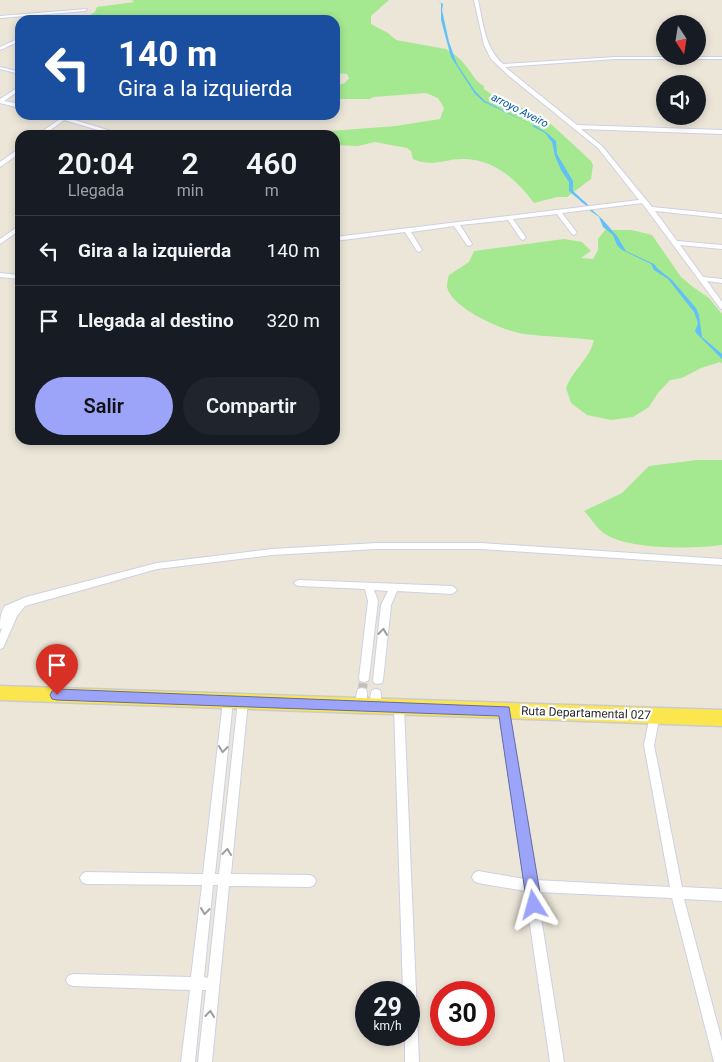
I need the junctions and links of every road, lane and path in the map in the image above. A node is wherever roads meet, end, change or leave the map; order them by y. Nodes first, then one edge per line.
1 (476, 0) edge
2 (85, 10) dead end
3 (48, 15) edge
4 (0, 17) edge
5 (15, 17) edge
6 (15, 42) edge
7 (0, 47) edge
8 (722, 58) edge
9 (501, 66) junction
10 (0, 68) edge
11 (15, 72) edge
12 (15, 91) edge
13 (15, 104) edge
14 (62, 120) edge
15 (75, 120) edge
16 (576, 127) junction
17 (47, 130) edge
18 (105, 130) edge
19 (722, 132) edge
20 (15, 154) edge
21 (0, 165) edge
22 (644, 201) junction
23 (650, 209) junction
24 (558, 211) junction
25 (722, 216) edge
26 (509, 217) junction
27 (456, 224) junction
28 (407, 230) junction
29 (15, 231) edge
30 (574, 233) dead end
31 (340, 238) edge
32 (523, 238) dead end
33 (0, 242) edge
34 (676, 243) junction
35 (469, 244) dead end
36 (722, 247) edge
37 (419, 250) dead end
38 (0, 275) edge
39 (15, 276) edge
40 (702, 279) junction
41 (722, 281) edge
42 (722, 307) edge
43 (722, 562) edge
44 (299, 583) dead end
45 (368, 586) junction
46 (394, 588) junction
47 (452, 590) dead end
48 (26, 601) junction
49 (0, 625) edge
50 (0, 645) edge
51 (364, 678) tunnel mouth
52 (378, 680) dead end
53 (0, 693) edge
54 (235, 701) junction
55 (400, 707) junction
56 (504, 711) junction
57 (655, 715) junction
58 (722, 718) edge
59 (478, 877) dead end
60 (86, 878) dead end
61 (208, 879) junction
62 (224, 880) junction
63 (310, 881) dead end
64 (532, 886) junction
65 (677, 893) junction
66 (722, 895) edge
67 (72, 980) dead end
68 (197, 983) junction
69 (213, 984) junction
70 (188, 1062) edge
71 (205, 1062) edge
72 (412, 1062) edge
73 (557, 1062) edge
74 (721, 1062) edge

1 - 9 street
2 - 3 street
4 - 5 street
6 - 7 street
8 - 9 street
9 - 16 street
10 - 11 street
12 - 13 street
14 - 17 street
15 - 18 street
16 - 19 street
16 - 22 street
20 - 21 street
22 - 23 street
22 - 24 street
23 - 25 street
23 - 34 street
24 - 26 street
24 - 30 street
26 - 27 street
26 - 32 street
27 - 28 street
27 - 35 street
28 - 31 street
28 - 37 street
29 - 33 street
34 - 36 street
34 - 40 street
38 - 39 street
40 - 41 street
40 - 42 street
43 - 48 street
44 - 45 street
45 - 46 street
45 - 51 street
46 - 47 street
52 -> 46 street
48 - 49 street
48 - 50 street
53 - 54 main road, Ruta Departamental 027
54 - 55 main road, Ruta Departamental 027
54 -> 61 street
62 -> 54 street
55 - 56 main road, Ruta Departamental 027
55 - 72 street
56 - 57 main road, Ruta Departamental 027
56 - 64 street
57 - 58 main road, Ruta Departamental 027
57 - 65 street
59 - 64 street
60 - 61 street
61 - 62 street
61 -> 68 street
62 - 63 street
62 - 69 street
64 - 65 street
64 - 73 street
65 - 66 street
65 - 74 street
67 - 68 street
68 - 69 street
68 - 70 street
71 -> 69 street

